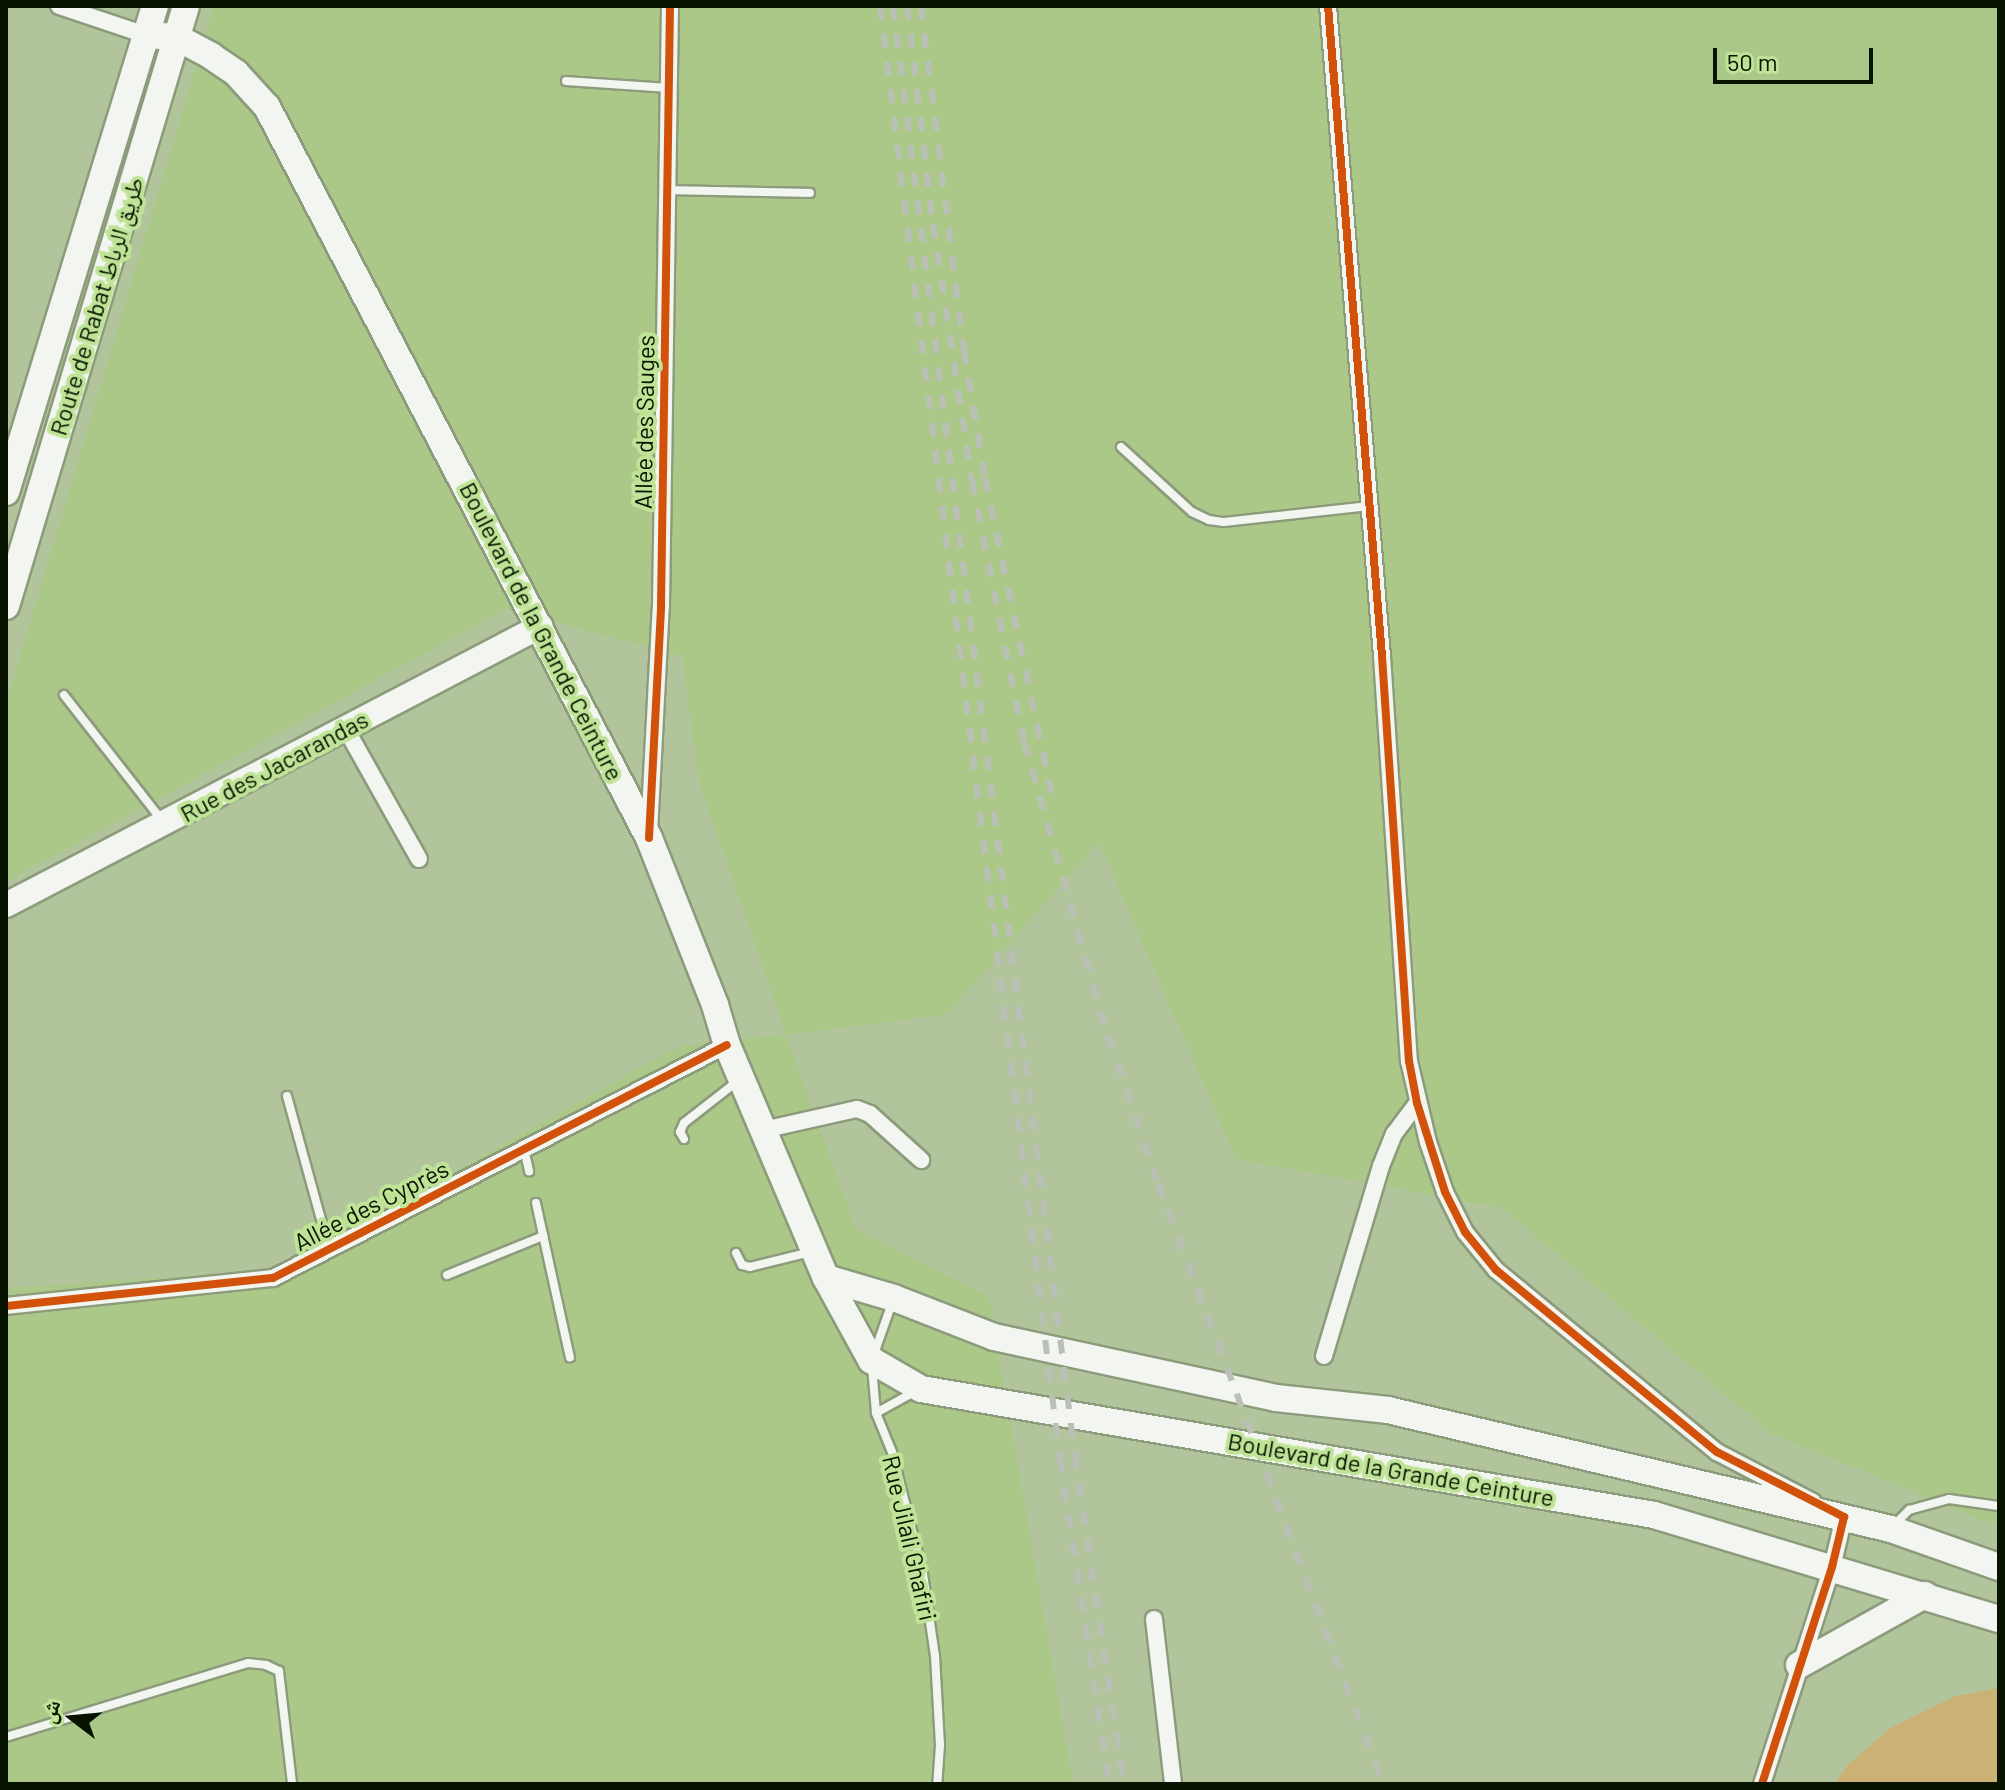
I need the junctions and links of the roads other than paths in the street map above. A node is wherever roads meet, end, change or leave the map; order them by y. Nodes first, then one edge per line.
1 (59, 6) edge
2 (155, 6) edge
3 (186, 6) edge
4 (670, 6) edge
5 (1328, 6) edge
6 (146, 35) junction
7 (176, 37) junction
8 (566, 81) dead end
9 (670, 88) junction
10 (668, 190) junction
11 (810, 193) dead end
12 (1121, 447) dead end
13 (6, 492) edge
14 (1369, 506) junction
15 (6, 606) edge
16 (541, 626) junction
17 (64, 695) dead end
18 (346, 729) junction
19 (164, 823) junction
20 (649, 838) junction
21 (419, 859) dead end
22 (6, 905) edge
23 (727, 1045) junction
24 (741, 1079) junction
25 (287, 1096) dead end
26 (1417, 1103) junction
27 (763, 1130) junction
28 (684, 1139) dead end
29 (524, 1149) junction
30 (921, 1160) dead end
31 (529, 1171) dead end
32 (536, 1203) dead end
33 (543, 1236) junction
34 (330, 1250) junction
35 (815, 1251) junction
36 (736, 1253) dead end
37 (447, 1275) dead end
38 (826, 1278) junction
39 (894, 1298) junction
40 (6, 1306) edge
41 (1324, 1356) dead end
42 (570, 1357) dead end
43 (871, 1360) junction
44 (921, 1389) junction
45 (876, 1413) junction
46 (1999, 1506) edge
47 (1844, 1517) junction
48 (1891, 1529) junction
49 (1832, 1567) junction
50 (1999, 1567) edge
51 (1925, 1595) junction
52 (1154, 1619) dead end
53 (1999, 1619) edge
54 (1799, 1665) junction
55 (6, 1737) edge
56 (292, 1784) edge
57 (937, 1784) edge
58 (1173, 1784) edge
59 (1762, 1784) edge

1 - 6 street
2 - 6 main road, Route de Rabat طريق الرباط
3 - 7 main road, Route de Rabat طريق الرباط
4 - 9 street, Allée des Sauges
5 - 14 street
6 - 7 main road
6 - 13 main road, Route de Rabat طريق الرباط
7 - 15 main road, Route de Rabat طريق الرباط
7 - 16 main road, Boulevard de la Grande Ceinture
8 - 9 lane
9 - 10 street, Allée des Sauges
10 - 11 lane
10 - 20 street, Allée des Sauges
12 - 14 lane
14 - 26 street
16 - 18 street, Rue des Jacarandas
16 - 20 main road, Boulevard de la Grande Ceinture
17 - 19 lane
18 - 19 street, Rue des Jacarandas
18 - 21 street
19 - 22 street, Rue des Jacarandas
20 - 23 main road, Boulevard de la Grande Ceinture
23 - 24 main road, Boulevard de la Grande Ceinture
23 - 29 street, Allée des Cyprès
24 - 27 main road, Boulevard de la Grande Ceinture
24 - 28 lane
25 - 34 lane
26 - 41 street
26 - 47 street
27 - 30 street
27 - 35 main road, Boulevard de la Grande Ceinture
29 - 31 lane
29 - 34 street, Allée des Cyprès
32 - 33 lane
33 - 37 lane
33 - 42 lane
34 - 40 street, Allée des Cyprès
35 - 36 lane
35 - 38 main road, Boulevard de la Grande Ceinture
38 - 39 main road, Boulevard de la Grande Ceinture
38 - 43 main road, Boulevard de la Grande Ceinture
39 - 43 lane, Rue Jilali Ghafiri
39 - 47 main road, Boulevard de la Grande Ceinture
43 - 44 main road, Boulevard de la Grande Ceinture
43 - 45 lane, Rue Jilali Ghafiri
44 - 45 lane
44 - 49 main road, Boulevard de la Grande Ceinture
45 - 57 lane, Rue Jilali Ghafiri
46 - 48 lane
47 - 48 main road, Boulevard de la Grande Ceinture
47 - 49 street
48 - 50 main road, Boulevard de la Grande Ceinture
49 - 51 main road, Boulevard de la Grande Ceinture
49 - 54 street
51 - 53 main road, Boulevard de la Grande Ceinture
51 - 54 main road
52 - 58 street
54 - 59 street
55 - 56 lane

